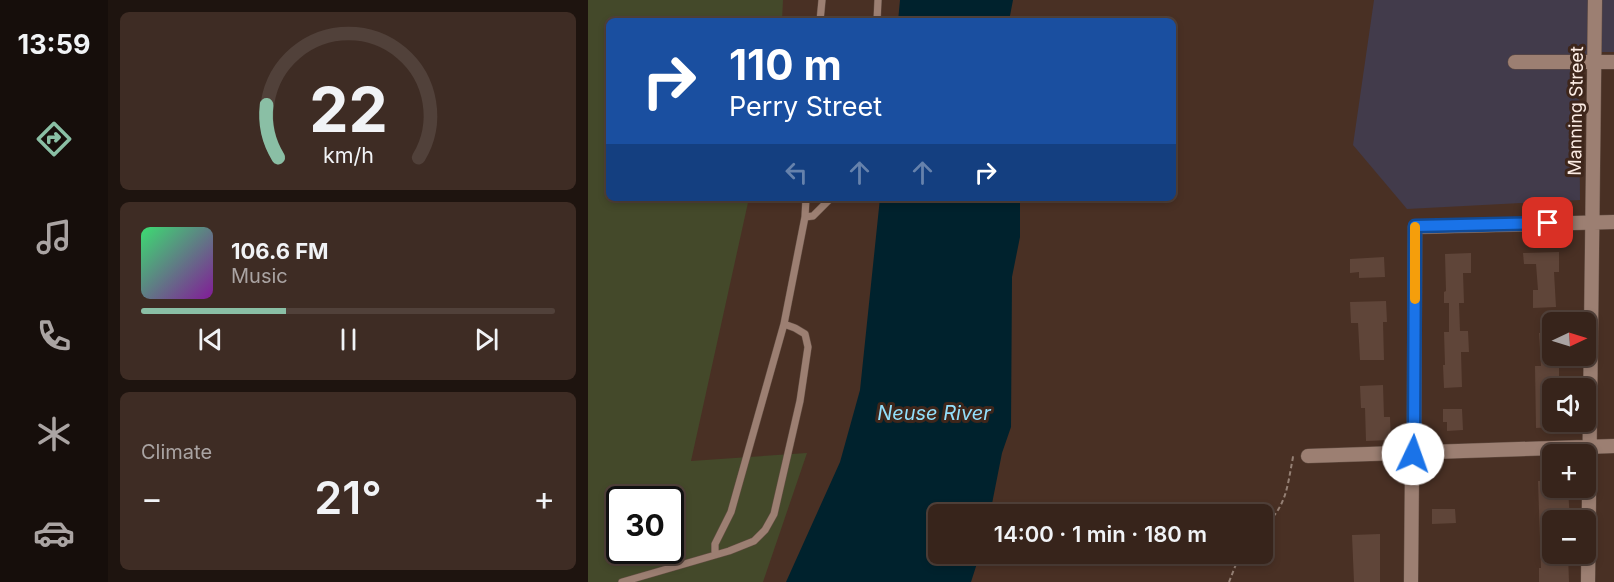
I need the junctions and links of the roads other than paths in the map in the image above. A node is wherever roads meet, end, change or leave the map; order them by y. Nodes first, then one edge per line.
1 (822, 0) edge
2 (878, 0) edge
3 (1595, 0) edge
4 (820, 18) edge
5 (877, 18) edge
6 (1515, 62) dead end
7 (1614, 62) edge
8 (1595, 63) junction
9 (806, 201) edge
10 (828, 201) edge
11 (805, 217) junction
12 (1592, 222) junction
13 (1614, 222) edge
14 (783, 324) junction
15 (1591, 444) edge
16 (1614, 446) edge
17 (1596, 447) edge
18 (1542, 449) edge
19 (1413, 454) junction
20 (1308, 456) road end
21 (1590, 498) edge
22 (715, 555) junction
23 (622, 582) edge
24 (1411, 582) edge
25 (1588, 582) edge

1 - 4 lane
2 - 5 lane
3 - 8 street, Manning Street
6 - 8 street
7 - 8 street
8 - 12 street, Manning Street
9 - 11 lane
10 - 11 lane
11 - 14 lane
12 - 13 street
12 - 15 street, Manning Street
12 - 19 street
14 - 22 lane
14 - 22 lane
16 - 17 street
18 - 19 street
19 - 20 street
19 - 24 street
21 - 25 street, Manning Street
22 - 23 lane

